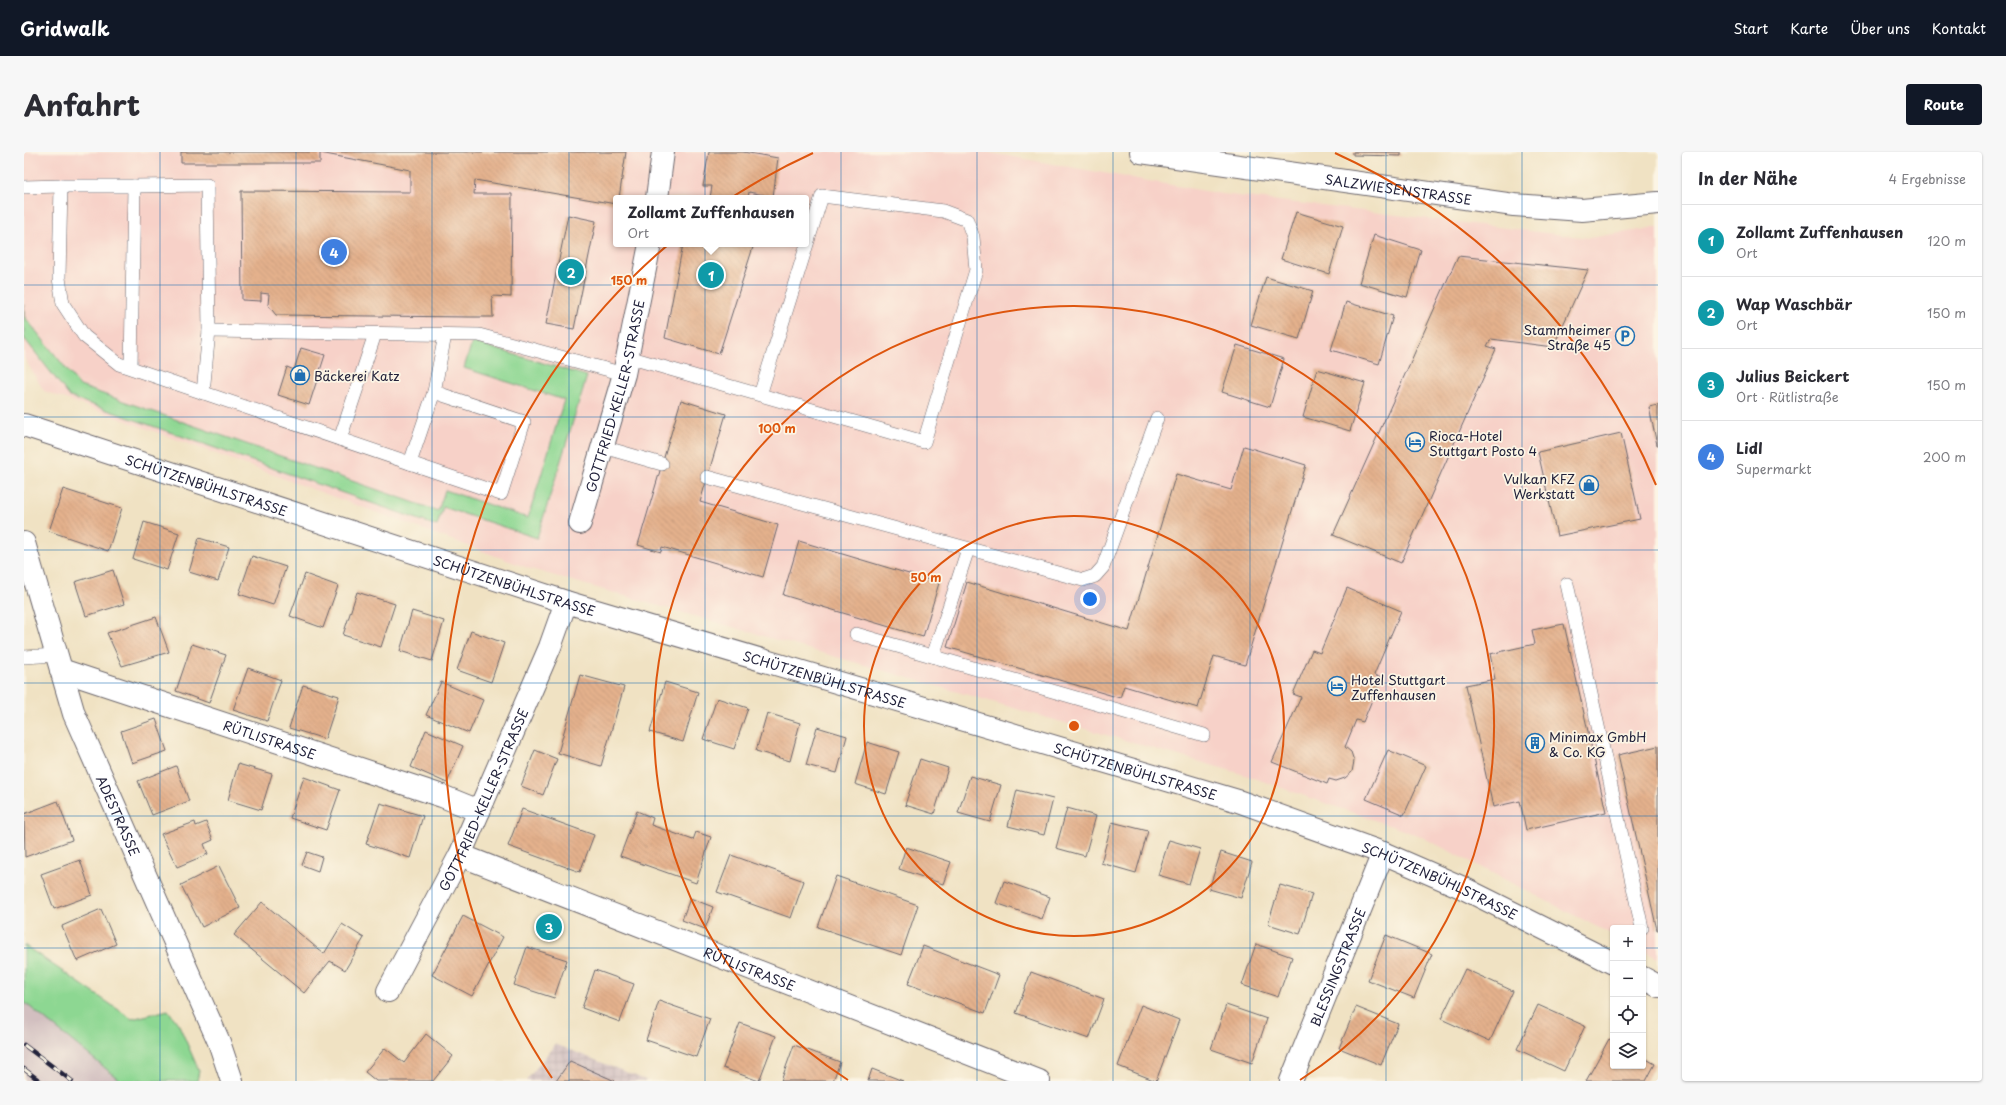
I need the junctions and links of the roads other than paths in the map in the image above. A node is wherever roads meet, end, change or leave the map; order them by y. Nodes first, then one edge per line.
1 (663, 152) edge
2 (1141, 152) edge
3 (61, 186) junction
4 (134, 186) junction
5 (24, 187) edge
6 (657, 195) edge
7 (1658, 203) edge
8 (809, 238) edge
9 (649, 247) edge
10 (806, 247) edge
11 (209, 331) junction
12 (375, 334) junction
13 (445, 335) junction
14 (626, 366) junction
15 (131, 368) junction
16 (434, 392) junction
17 (203, 393) junction
18 (760, 395) junction
19 (1157, 418) dead end
20 (24, 425) edge
21 (340, 439) junction
22 (603, 446) junction
23 (410, 463) junction
24 (662, 464) dead end
25 (707, 476) dead end
26 (580, 523) dead end
27 (24, 543) edge
28 (968, 549) junction
29 (1567, 584) dead end
30 (566, 602) junction
31 (856, 634) dead end
32 (933, 656) junction
33 (24, 657) edge
34 (58, 662) junction
35 (1204, 735) dead end
36 (478, 811) junction
37 (1383, 853) junction
38 (460, 855) junction
39 (1641, 925) edge
40 (1610, 962) edge
41 (1646, 980) edge
42 (1658, 986) edge
43 (388, 991) dead end
44 (232, 1081) edge
45 (1039, 1081) edge
46 (1291, 1081) edge

1 - 6 street
2 - 7 street, SALZWIESENSTRASSE
3 - 4 lane
3 - 5 lane
3 - 15 lane
4 - 11 lane
4 - 15 lane
8 - 18 lane
9 - 14 street, GOTTFRIED-KELLER-STRASSE
10 - 18 lane
11 - 12 lane
11 - 17 lane
12 - 13 lane
12 - 21 lane
13 - 14 lane
13 - 16 lane
14 - 18 lane
14 - 22 street, GOTTFRIED-KELLER-STRASSE
15 - 17 lane
16 - 23 lane
16 - 23 lane
17 - 21 lane
19 - 28 lane
20 - 30 street, SCHÜTZENBÜHLSTRASSE
21 - 23 lane
22 - 24 lane
22 - 26 street, GOTTFRIED-KELLER-STRASSE
25 - 28 lane
27 - 34 street, ADESTRASSE
28 - 32 lane
29 - 39 lane
30 - 36 street, GOTTFRIED-KELLER-STRASSE
30 - 37 street, SCHÜTZENBÜHLSTRASSE
31 - 32 lane
32 - 35 lane
33 - 34 lane
34 - 36 street, RÜTLISTRASSE
34 - 44 street, ADESTRASSE
36 - 38 street, GOTTFRIED-KELLER-STRASSE
37 - 40 street, SCHÜTZENBÜHLSTRASSE
37 - 46 street, BLESSINGSTRASSE
38 - 43 street, GOTTFRIED-KELLER-STRASSE
38 - 45 street, RÜTLISTRASSE
41 - 42 street

